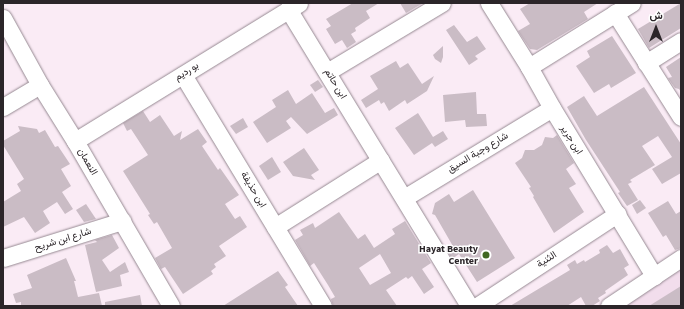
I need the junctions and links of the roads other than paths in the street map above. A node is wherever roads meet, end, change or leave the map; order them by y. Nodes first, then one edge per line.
1 (442, 3) edge
2 (488, 3) edge
3 (632, 3) edge
4 (294, 6) edge
5 (615, 13) junction
6 (3, 18) edge
7 (681, 41) edge
8 (646, 63) junction
9 (529, 67) junction
10 (327, 72) junction
11 (183, 75) junction
12 (40, 85) junction
13 (3, 107) edge
14 (552, 108) junction
15 (681, 117) edge
16 (75, 141) junction
17 (380, 160) junction
18 (404, 198) junction
19 (617, 214) junction
20 (122, 221) junction
21 (275, 227) junction
22 (3, 258) edge
23 (681, 258) edge
24 (654, 276) junction
25 (171, 306) edge
26 (323, 306) edge
27 (469, 306) edge
28 (477, 306) edge
29 (609, 306) edge

1 - 10 street
2 - 9 street, ابن جرير
3 - 5 street
4 - 10 street, ابن حاتم
4 - 11 street, بو رديم
5 - 8 street
5 - 9 street
6 - 12 street, النعمان
7 - 8 street
8 - 15 street
9 - 14 street, ابن جرير
10 - 17 street, ابن حاتم
11 - 16 street, بو رديم
11 - 21 street, ابن حذيفة
12 - 13 street
12 - 16 street, النعمان
14 - 18 street, شارع وجبة السيق
14 - 19 street, ابن جرير
16 - 20 street, النعمان
17 - 18 street, ابن حاتم
17 - 21 street
18 - 27 street, ابن حاتم
19 - 24 street, ابن جرير
19 - 28 street, الثنية
20 - 22 street, شارع ابن شريح
20 - 25 street, النعمان
21 - 26 street, ابن حذيفة
23 - 24 street
24 - 29 street

